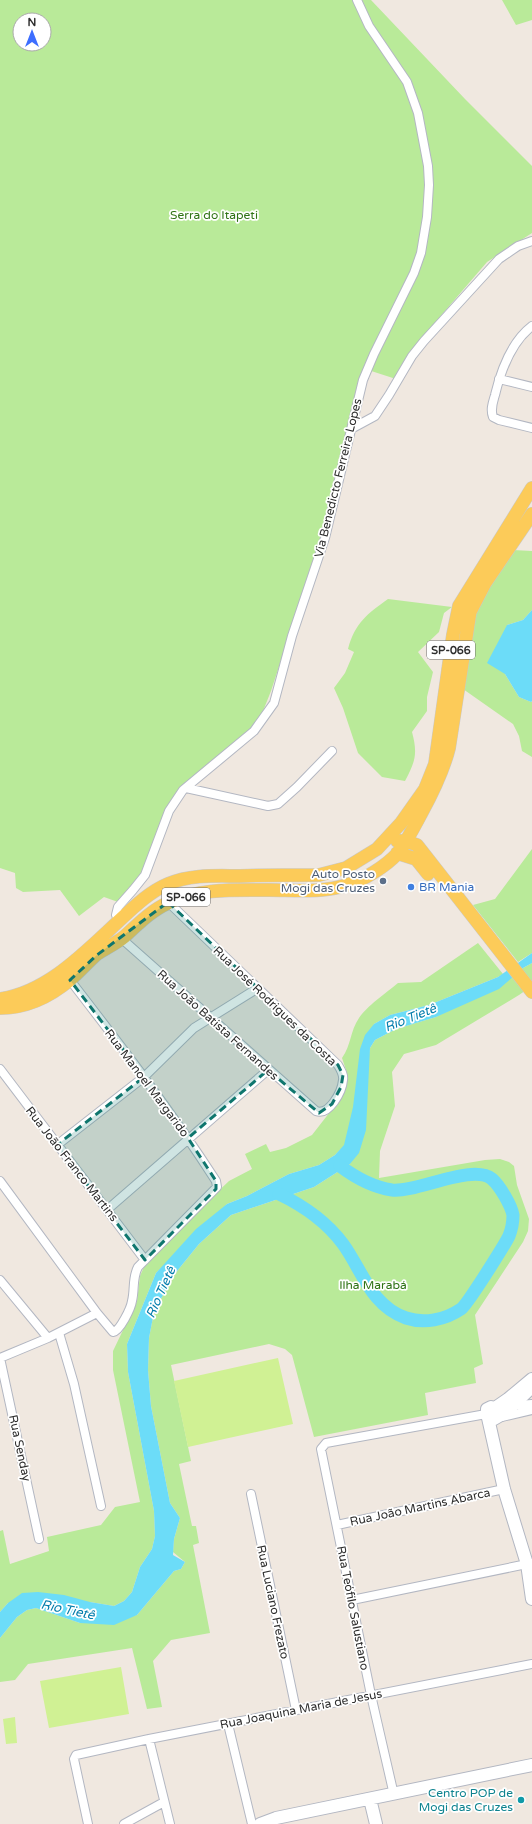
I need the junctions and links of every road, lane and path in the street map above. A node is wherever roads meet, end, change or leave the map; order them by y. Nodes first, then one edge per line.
1 (357, 0) edge
2 (532, 241) edge
3 (532, 326) edge
4 (498, 380) junction
5 (532, 387) edge
6 (532, 428) edge
7 (351, 429) junction
8 (532, 488) edge
9 (532, 514) edge
10 (332, 751) dead end
11 (186, 788) junction
12 (406, 841) junction
13 (383, 842) junction
14 (397, 853) junction
15 (168, 902) junction
16 (119, 921) junction
17 (122, 939) junction
18 (499, 956) junction
19 (70, 980) junction
20 (258, 988) junction
21 (532, 992) edge
22 (0, 999) edge
23 (532, 1004) edge
24 (0, 1008) edge
25 (209, 1018) junction
26 (0, 1069) edge
27 (268, 1070) junction
28 (144, 1077) junction
29 (316, 1111) joint
30 (188, 1138) junction
31 (57, 1146) junction
32 (0, 1181) edge
33 (3, 1192) edge
34 (108, 1209) junction
35 (145, 1260) junction
36 (0, 1280) edge
37 (97, 1313) junction
38 (59, 1333) junction
39 (48, 1338) junction
40 (0, 1358) edge
41 (532, 1389) edge
42 (512, 1401) junction
43 (532, 1404) edge
44 (532, 1410) edge
45 (492, 1415) junction
46 (504, 1489) junction
47 (251, 1494) dead end
48 (101, 1506) dead end
49 (337, 1525) junction
50 (39, 1539) dead end
51 (530, 1564) edge
52 (532, 1599) edge
53 (352, 1600) junction
54 (532, 1664) edge
55 (371, 1695) junction
56 (296, 1710) junction
57 (228, 1724) junction
58 (149, 1739) junction
59 (532, 1765) edge
60 (394, 1795) junction
61 (370, 1799) junction
62 (164, 1802) junction
63 (88, 1824) edge
64 (124, 1824) edge
65 (170, 1824) edge
66 (252, 1824) edge
67 (260, 1824) edge
68 (376, 1824) edge

1 - 7 street, Via Benedicto Ferreira Lopes
2 - 7 street
3 - 4 street
4 - 5 street
4 - 6 street
7 - 11 street, Via Benedicto Ferreira Lopes
8 - 13 main road, SP-066
9 - 12 main road, SP-066
10 - 11 street
11 - 16 street, Via Benedicto Ferreira Lopes
12 - 13 main road
12 - 14 main road, SP-066
12 - 18 main road
13 - 16 main road, SP-066
14 - 15 main road, SP-066
14 - 18 main road
15 - 17 main road, SP-066
15 - 20 street, Rua José Rodrigues da Costa
16 - 22 main road, SP-066
17 - 19 main road, SP-066
17 - 25 street, Rua João Batista Fernandes
18 - 21 main road
18 - 23 main road
19 - 24 main road, SP-066
19 - 28 street, Rua Manoel Margarido
20 - 25 street
20 - 29 street, Rua José Rodrigues da Costa
25 - 27 street, Rua João Batista Fernandes
25 - 28 street
26 - 31 street, Rua João Franco Martins
27 - 29 street, Rua João Batista Fernandes
27 - 30 street
28 - 30 street, Rua Manoel Margarido
28 - 31 street
30 - 34 street
30 - 35 street, Rua Manoel Margarido
31 - 34 street, Rua João Franco Martins
32 - 33 street
33 - 37 street
34 - 35 street, Rua João Franco Martins
35 - 37 street
36 - 39 street
37 - 38 street
38 - 39 street
38 - 48 street
39 - 40 street
40 - 50 street, Rua Senday
41 - 42 street
42 - 43 street
42 - 45 street
44 - 45 street
45 - 46 street
45 - 49 street, Rua Teófilo Salustiano
46 - 49 street, Rua João Martins Abarca
46 - 51 street
47 - 56 street, Rua Luciano Frezato
49 - 53 street, Rua Teófilo Salustiano
51 - 52 street
51 - 53 street
53 - 55 street, Rua Teófilo Salustiano
54 - 55 street, Rua Joaquina Maria de Jesus
55 - 56 street, Rua Joaquina Maria de Jesus
55 - 60 street, Rua Teófilo Salustiano
56 - 57 street, Rua Joaquina Maria de Jesus
57 - 58 street, Rua Joaquina Maria de Jesus
57 - 66 street
58 - 62 street
58 - 63 street, Rua Joaquina Maria de Jesus
59 - 60 street
60 - 61 street
61 - 67 street
61 - 68 street
62 - 64 street
62 - 65 street

